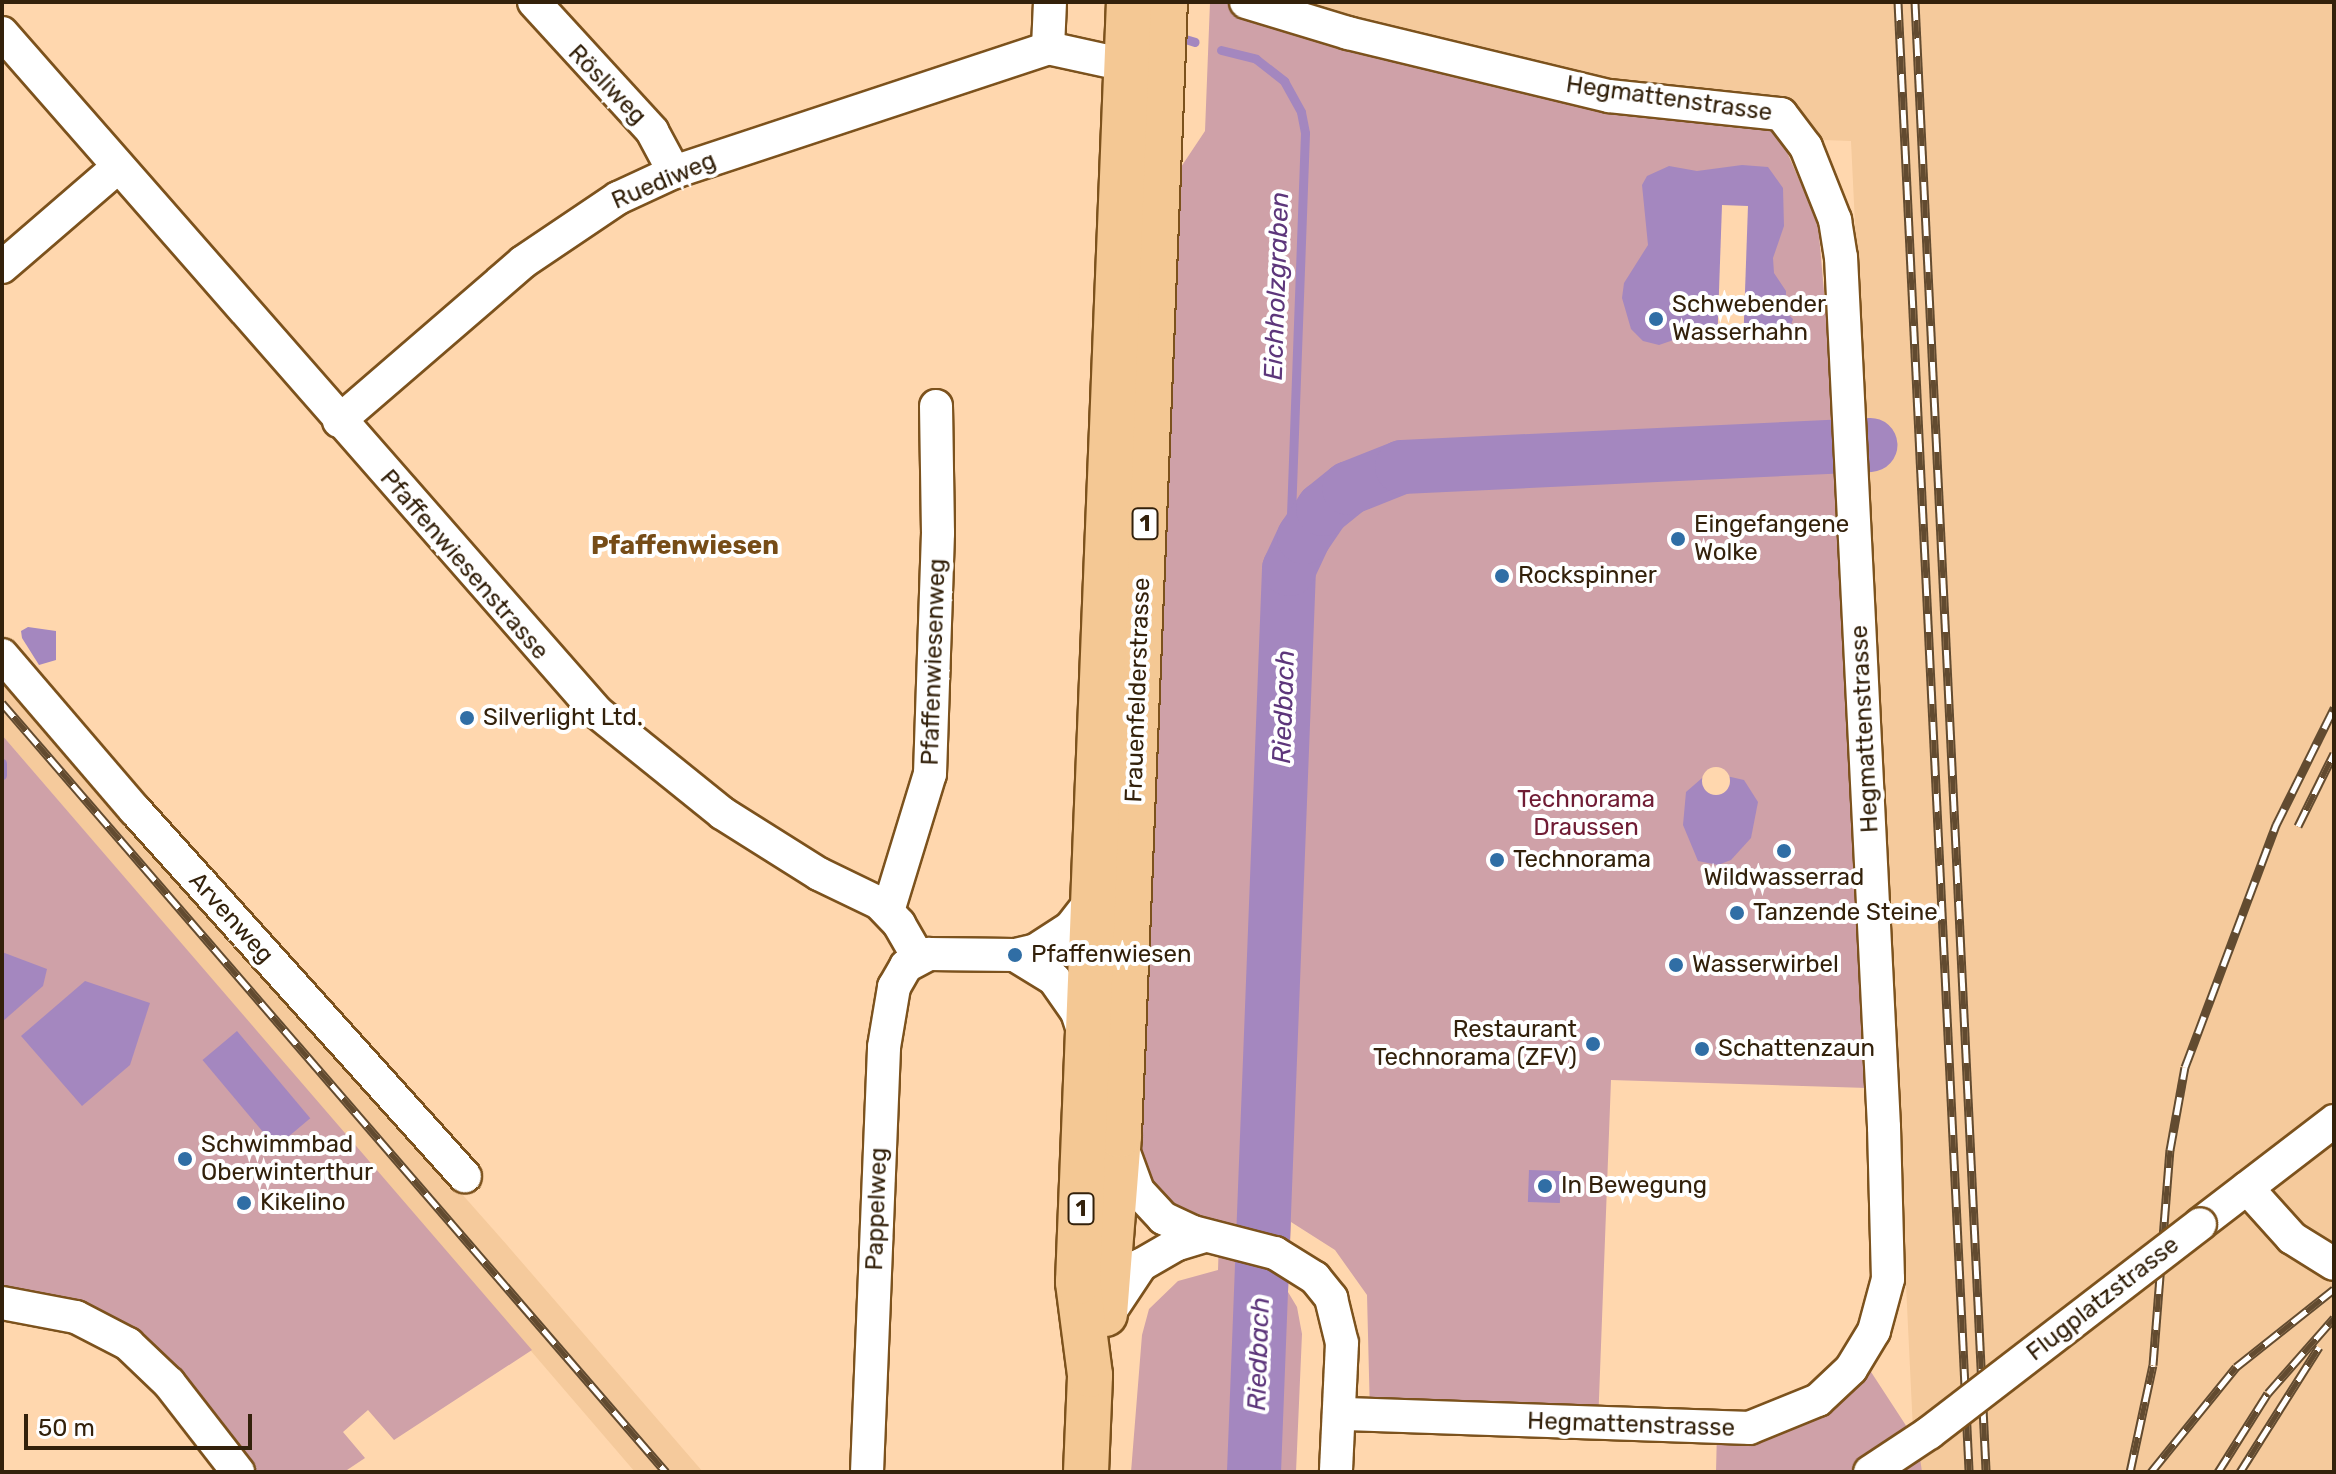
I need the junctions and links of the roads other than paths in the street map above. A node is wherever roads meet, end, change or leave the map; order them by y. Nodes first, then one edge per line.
1 (534, 2) edge
2 (1050, 2) edge
3 (1129, 2) edge
4 (1165, 2) edge
5 (1246, 2) edge
6 (2, 33) edge
7 (1048, 48) junction
8 (1126, 65) junction
9 (118, 167) junction
10 (674, 172) junction
11 (2, 267) edge
12 (936, 406) dead end
13 (339, 421) junction
14 (2, 655) edge
15 (1093, 899) junction
16 (888, 911) junction
17 (1015, 955) junction
18 (918, 957) junction
19 (1087, 1042) junction
20 (2334, 1121) edge
21 (1119, 1135) junction
22 (465, 1176) dead end
23 (2247, 1188) junction
24 (1205, 1236) junction
25 (2334, 1264) edge
26 (2, 1303) edge
27 (1103, 1327) junction
28 (1090, 1375) junction
29 (1340, 1414) junction
30 (238, 1472) edge
31 (867, 1472) edge
32 (1086, 1472) edge
33 (1336, 1472) edge
34 (1870, 1472) edge

1 - 10 street, Rösliweg
2 - 7 street
3 - 8 main road, Frauenfelderstrasse / 1
4 - 21 main road, Frauenfelderstrasse / 1
5 - 29 street, Hegmattenstrasse
6 - 9 street, Pfaffenwiesenstrasse
7 - 8 street
7 - 10 street, Ruediweg
8 - 15 main road, Frauenfelderstrasse / 1
9 - 11 street
9 - 13 street, Pfaffenwiesenstrasse
10 - 13 street, Ruediweg
12 - 16 street, Pfaffenwiesenweg
13 - 16 street, Pfaffenwiesenstrasse
14 - 22 street, Arvenweg
15 - 17 street
15 - 19 main road, Frauenfelderstrasse / 1
16 - 18 street, Pfaffenwiesenstrasse
17 - 18 street
17 - 19 street
18 - 31 street, Pappelweg
19 - 28 main road, Frauenfelderstrasse / 1
20 - 23 street, Flugplatzstrasse
21 - 24 street
21 - 27 main road, Frauenfelderstrasse / 1
23 - 25 street
23 - 34 street, Flugplatzstrasse, bridge
24 - 27 street
24 - 29 street
26 - 30 street
27 - 28 main road, Frauenfelderstrasse / 1
28 - 32 main road, Frauenfelderstrasse / 1
29 - 33 street

